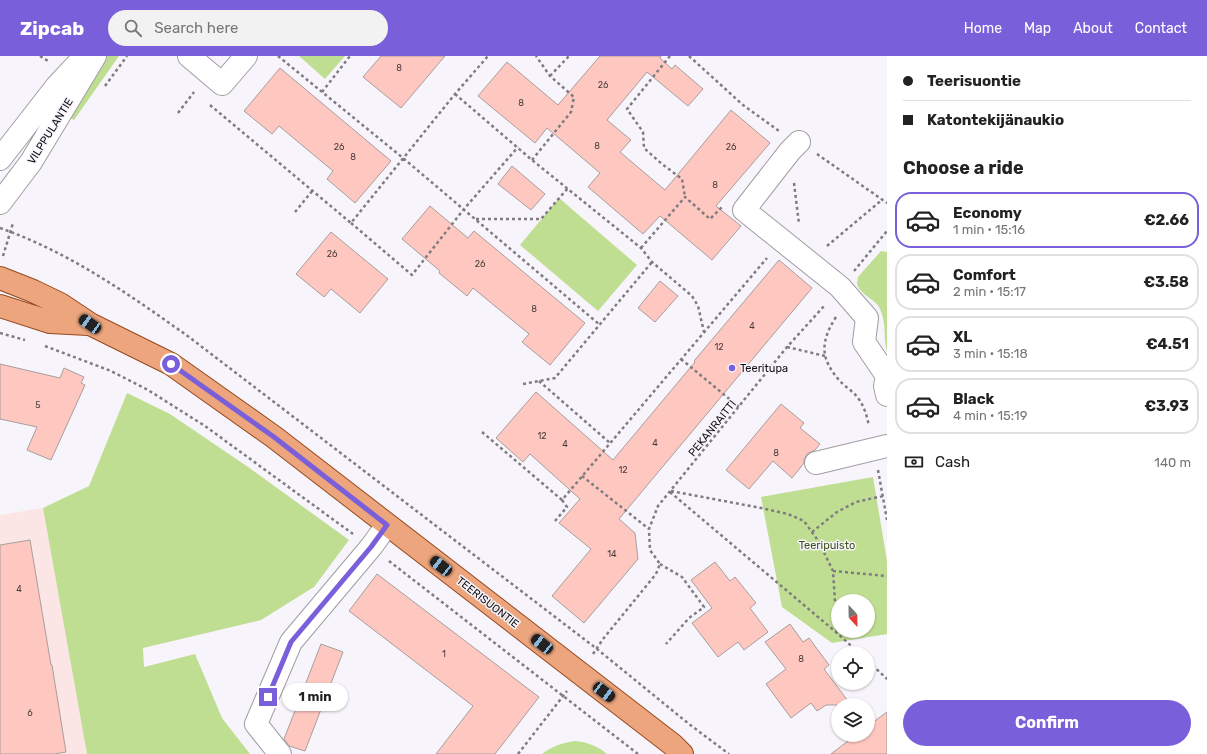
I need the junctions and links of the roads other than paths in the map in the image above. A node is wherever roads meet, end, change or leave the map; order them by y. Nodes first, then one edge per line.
1 (86, 56) edge
2 (94, 56) edge
3 (189, 56) edge
4 (246, 56) edge
5 (795, 146) road end
6 (0, 159) edge
7 (0, 203) edge
8 (0, 278) edge
9 (0, 306) edge
10 (90, 324) junction
11 (887, 376) edge
12 (887, 395) edge
13 (880, 447) edge
14 (816, 463) dead end
15 (387, 525) junction
16 (280, 754) edge
17 (682, 754) edge

1 - 6 street, VILPPULANTIE
2 - 7 street, VILPPULANTIE
3 - 4 street
5 - 11 street
8 - 10 main road, TEERISUONTIE
9 - 10 main road, TEERISUONTIE
10 - 15 main road, TEERISUONTIE
11 - 12 street
13 - 14 street
15 - 16 street
15 - 17 main road, TEERISUONTIE

